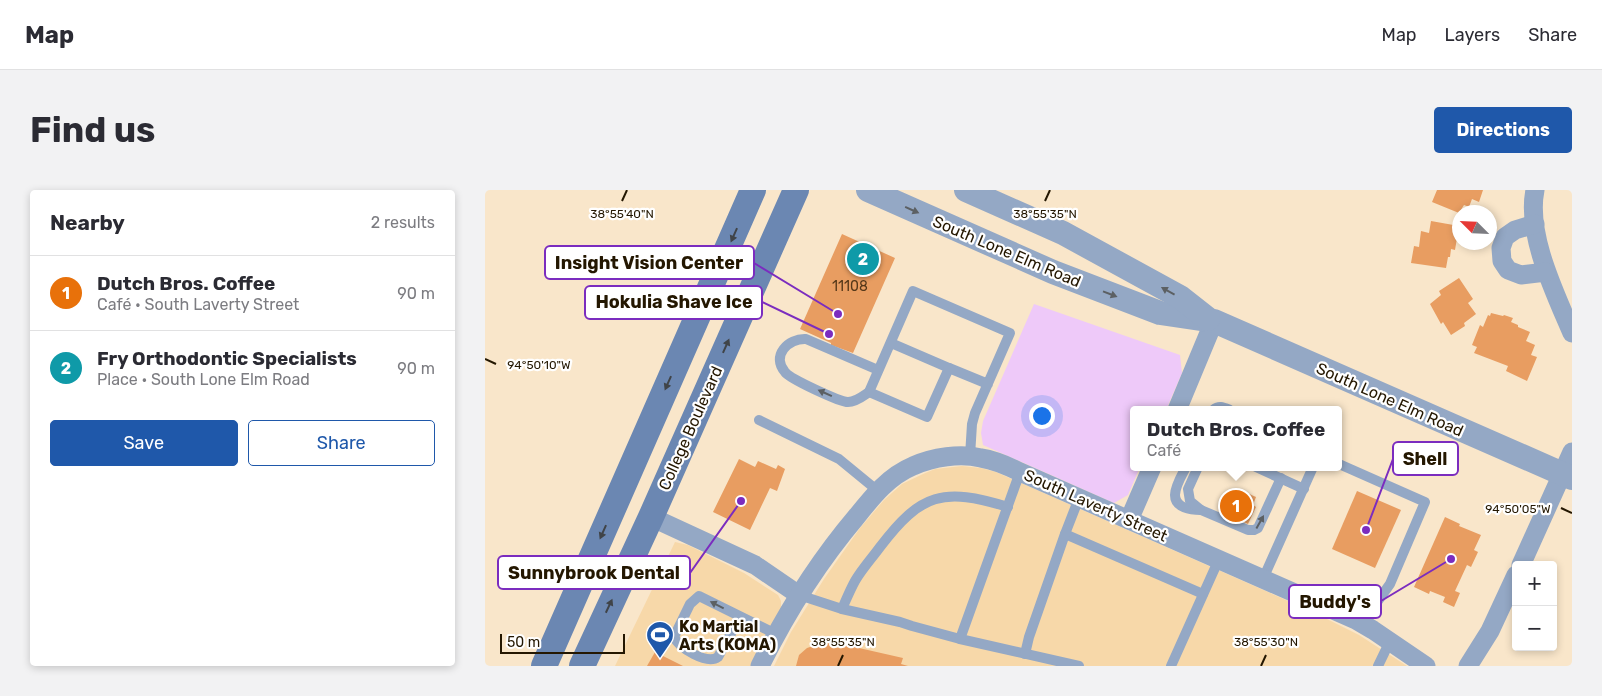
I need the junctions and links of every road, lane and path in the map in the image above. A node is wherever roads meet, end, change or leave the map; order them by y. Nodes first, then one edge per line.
1 (753, 190) edge
2 (796, 190) edge
3 (867, 190) edge
4 (966, 190) edge
5 (1535, 190) edge
6 (1535, 224) junction
7 (1546, 272) junction
8 (1211, 320) junction
9 (1572, 333) edge
10 (891, 343) junction
11 (949, 368) junction
12 (878, 370) junction
13 (988, 384) junction
14 (869, 392) junction
15 (1179, 406) edge
16 (759, 420) dead end
17 (1572, 452) edge
18 (971, 456) junction
19 (1342, 465) edge
20 (1150, 471) edge
21 (1184, 471) edge
22 (1196, 471) edge
23 (1265, 471) edge
24 (1311, 471) edge
25 (1020, 472) junction
26 (1567, 476) edge
27 (1281, 478) junction
28 (1304, 489) junction
29 (878, 491) junction
30 (1079, 498) junction
31 (1008, 507) junction
32 (1201, 510) junction
33 (651, 516) junction
34 (1129, 520) junction
35 (1065, 534) junction
36 (1219, 559) junction
37 (1523, 561) edge
38 (1263, 580) junction
39 (1512, 584) edge
40 (1203, 594) junction
41 (799, 595) junction
42 (842, 609) junction
43 (743, 618) junction
44 (1362, 624) junction
45 (776, 634) junction
46 (961, 639) junction
47 (1390, 641) junction
48 (1025, 654) junction
49 (544, 666) edge
50 (582, 666) edge
51 (760, 666) edge
52 (1079, 666) edge
53 (1171, 666) edge
54 (1378, 666) edge
55 (1426, 666) edge
56 (1467, 666) edge

1 -> 49 main road
33 -> 2 main road, College Boulevard
3 -> 8 street, South Lone Elm Road
8 -> 4 street, South Lone Elm Road
5 - 6 street
6 - 7 street
6 - 7 street
7 - 9 street
8 - 15 street
8 - 26 street, South Lone Elm Road
10 - 11 lane
10 - 12 lane
10 - 13 lane
11 - 13 lane
11 - 14 lane
12 - 14 lane
14 -> 12 lane
13 - 18 lane
16 - 29 lane
17 - 26 street
18 - 25 street, South Laverty Street
18 - 29 street, South Laverty Street
19 - 44 lane
20 - 34 street
21 - 32 lane
22 - 32 lane
23 - 27 lane
24 - 28 lane
25 - 30 street, South Laverty Street
25 - 31 lane
26 - 37 street
27 - 28 lane
32 -> 27 lane
28 - 38 lane
29 - 41 street, South Laverty Street
30 - 34 street, South Laverty Street
30 - 35 lane
31 - 42 lane
31 - 46 lane
33 - 41 street
50 -> 33 main road, College Boulevard
34 - 36 street, South Laverty Street
35 - 40 lane
35 - 48 lane
36 - 38 street, South Laverty Street
36 - 40 lane
38 - 44 street, South Laverty Street
39 - 56 street
40 - 53 lane
41 - 42 lane
41 - 45 street, South Laverty Street
42 - 46 lane
43 -> 43 lane
43 - 45 lane
44 - 47 street, South Laverty Street
45 - 51 street, South Laverty Street
46 - 48 lane
47 - 54 lane
47 - 55 street, South Laverty Street
48 - 52 lane

